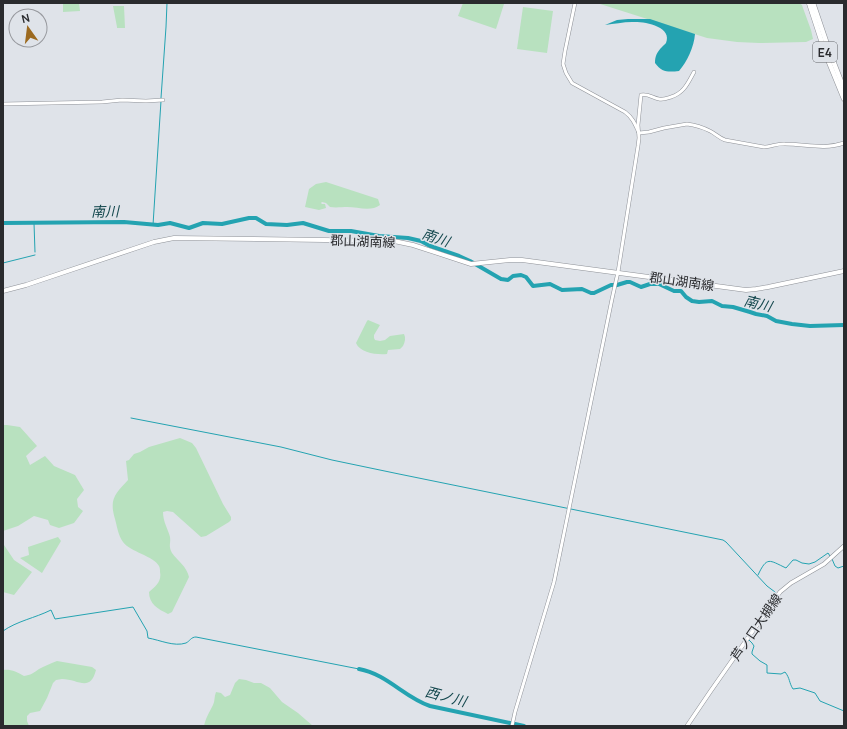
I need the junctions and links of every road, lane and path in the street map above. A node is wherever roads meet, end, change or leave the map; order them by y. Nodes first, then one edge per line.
1 (575, 3) edge
2 (809, 3) edge
3 (813, 3) edge
4 (694, 72) dead end
5 (844, 89) edge
6 (844, 99) edge
7 (163, 100) dead end
8 (3, 104) edge
9 (639, 133) junction
10 (844, 143) edge
11 (844, 271) edge
12 (618, 272) junction
13 (3, 291) edge
14 (844, 546) edge
15 (512, 726) edge
16 (687, 726) edge

1 - 9 street
2 - 6 highway, E4
3 - 5 highway, E4
4 - 9 street
7 - 8 street
9 - 10 street
9 - 12 street
11 - 12 main road, 郡山湖南線
12 - 13 main road, 郡山湖南線
12 - 15 street
14 - 16 main road, 芦ノ口大槻線

